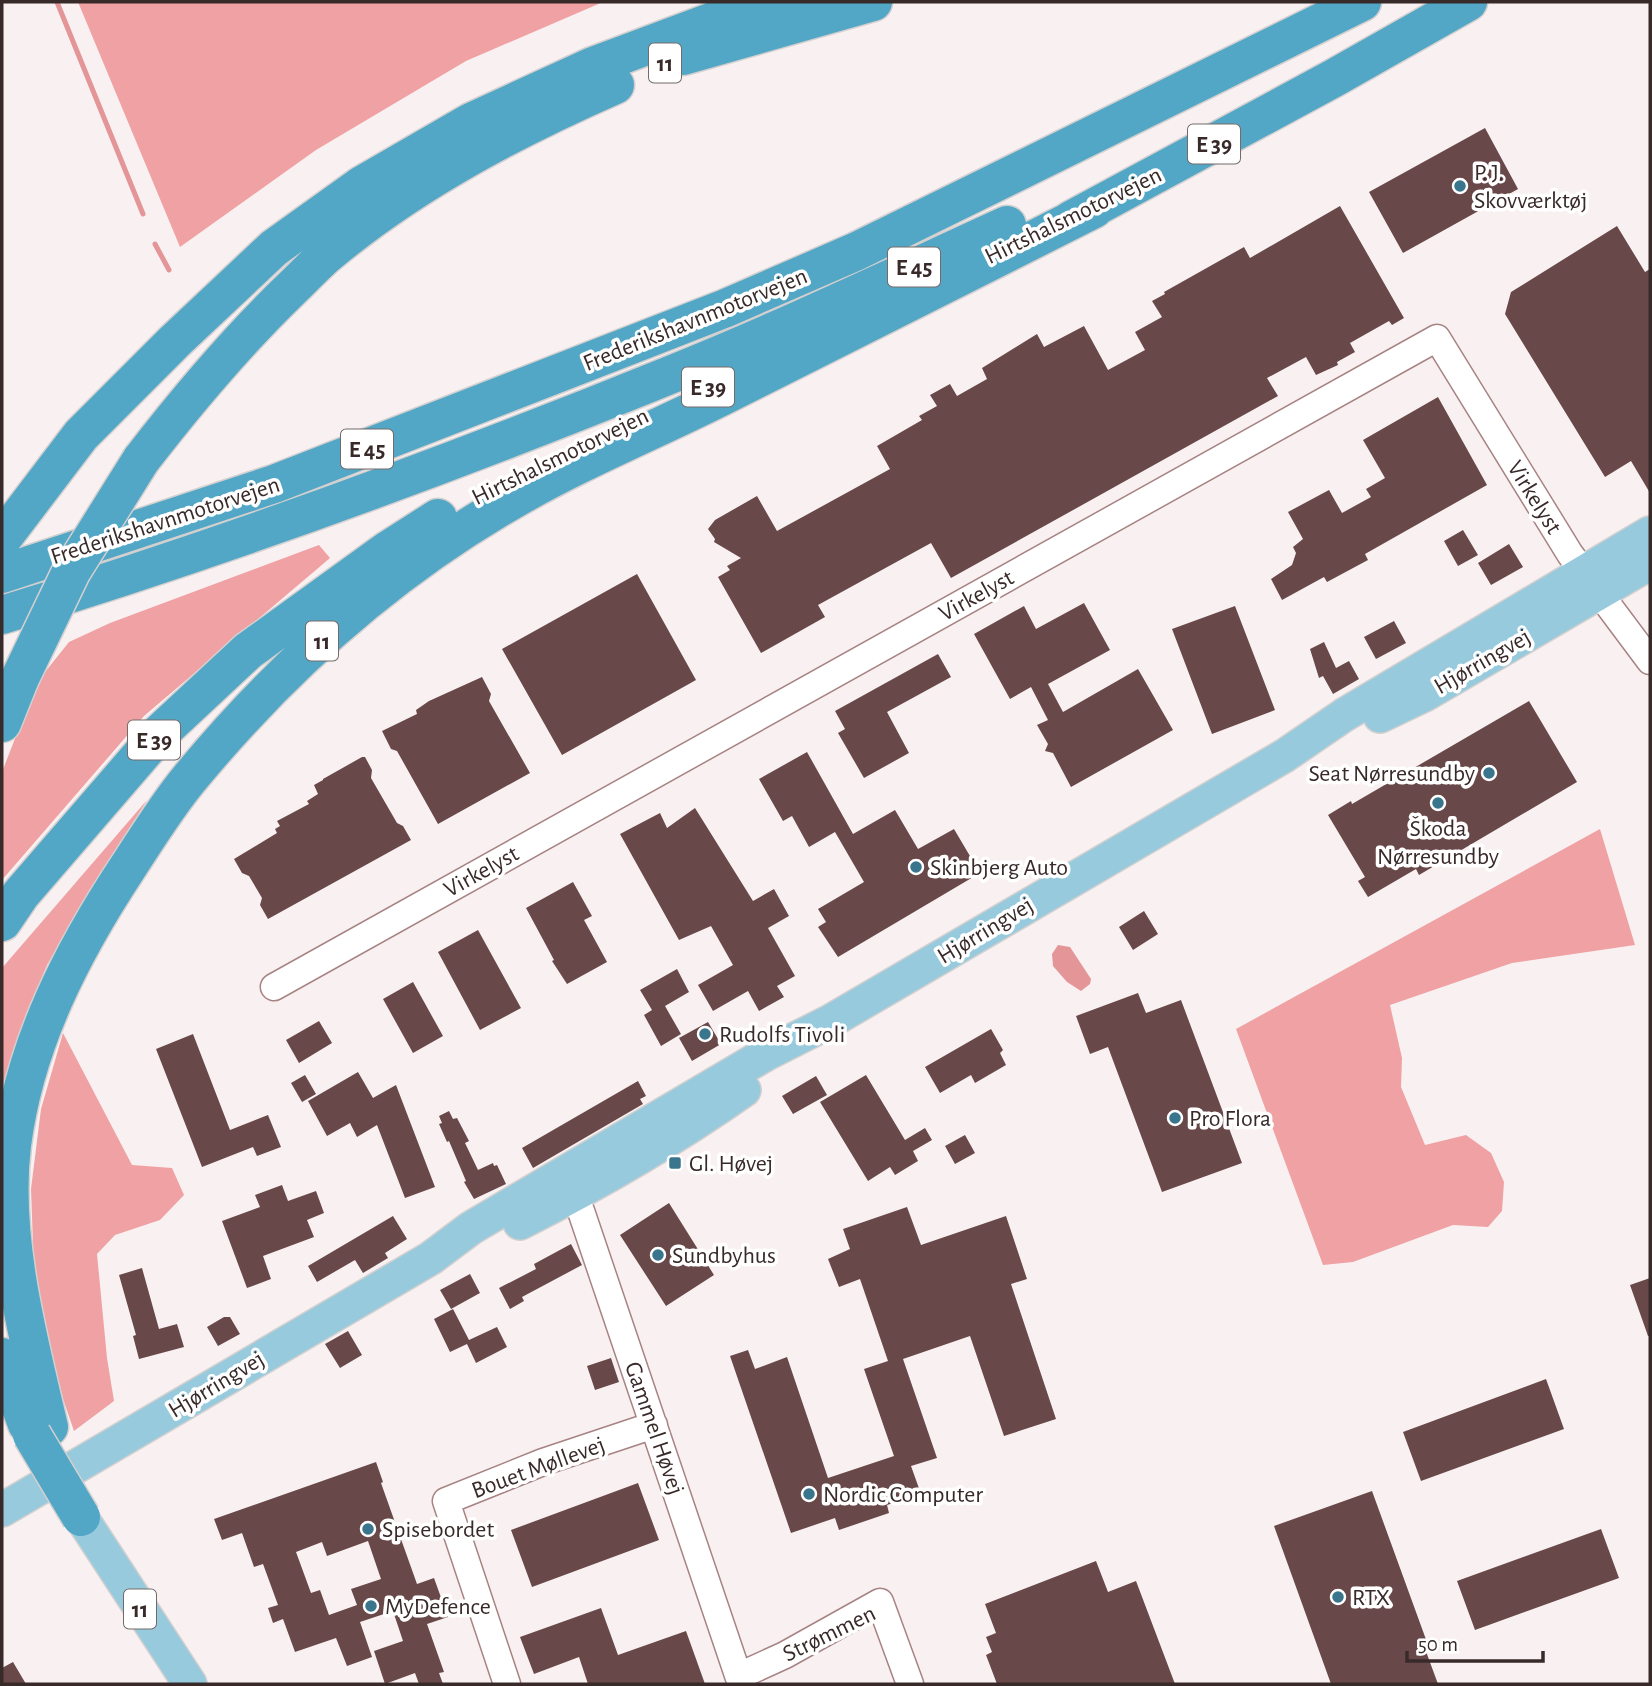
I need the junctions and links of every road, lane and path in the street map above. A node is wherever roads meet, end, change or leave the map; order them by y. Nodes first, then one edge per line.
1 (784, 2) edge
2 (873, 2) edge
3 (1362, 2) edge
4 (1468, 2) edge
5 (1334, 78) junction
6 (1094, 209) junction
7 (1650, 533) edge
8 (2, 539) edge
9 (1650, 563) edge
10 (2, 573) edge
11 (1591, 583) junction
12 (2, 615) edge
13 (1650, 661) edge
14 (2, 723) edge
15 (2, 922) edge
16 (274, 987) dead end
17 (568, 1185) junction
18 (2, 1357) edge
19 (654, 1425) junction
20 (40, 1431) junction
21 (2, 1510) edge
22 (85, 1525) joint
23 (740, 1680) edge
24 (190, 1684) edge
25 (508, 1684) edge
26 (910, 1684) edge

1 - 8 highway
2 - 14 highway, 11, bridge
3 - 10 highway, Frederikshavnmotorvejen / E 45
4 - 5 highway, E 45
5 - 6 highway, Hirtshalsmotorvejen / E 39
5 - 12 highway, Frederikshavnmotorvejen / E 45
6 - 15 highway, Hirtshalsmotorvejen / E 39
6 - 20 highway, 11
7 - 11 main road, Hjørringvej
9 - 11 main road, Hjørringvej
11 - 13 street
11 - 16 street, Virkelyst
11 - 17 main road, Hjørringvej
17 - 19 street, Gammel Høvej
17 - 21 main road, Hjørringvej
18 - 20 highway, 11
19 - 23 street, Gammel Høvej
19 - 25 street, Bouet Møllevej
20 - 22 highway, 11, bridge
22 - 24 main road, 11
23 - 26 street, Strømmen

